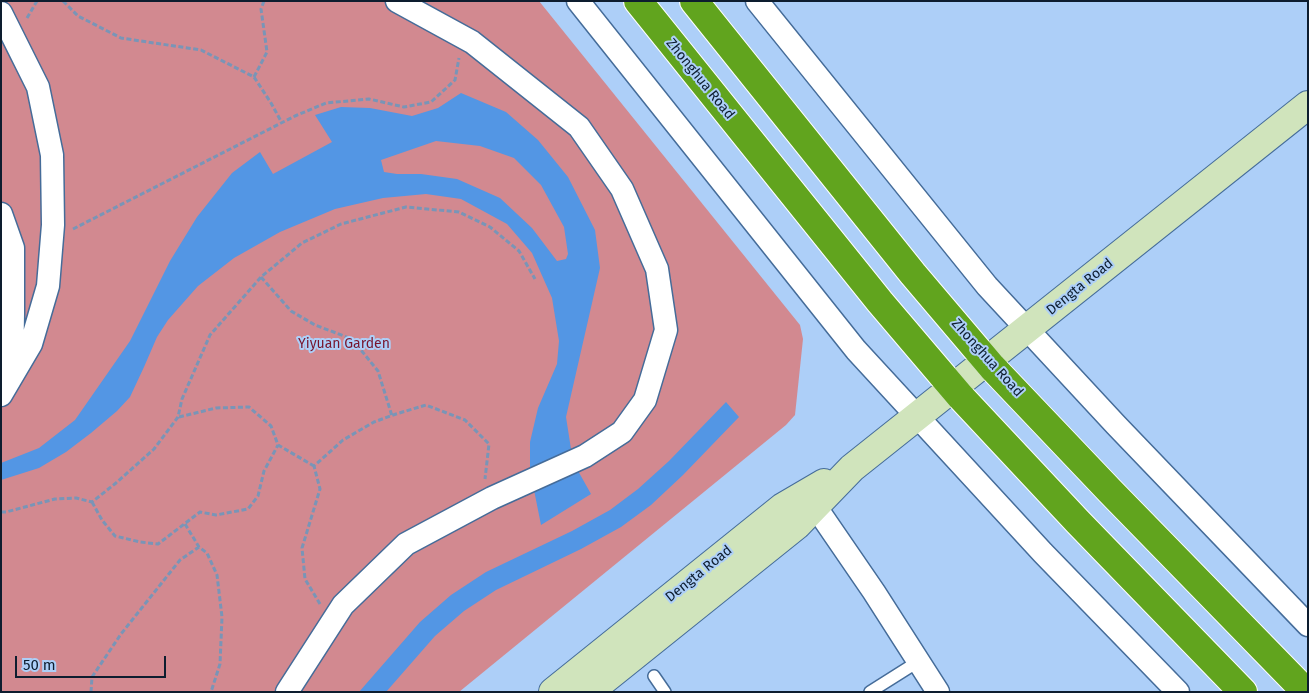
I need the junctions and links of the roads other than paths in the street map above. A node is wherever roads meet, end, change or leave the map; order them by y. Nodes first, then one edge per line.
1 (396, 1) edge
2 (578, 1) edge
3 (638, 1) edge
4 (694, 1) edge
5 (757, 1) edge
6 (1, 13) edge
7 (1308, 105) edge
8 (1, 214) edge
9 (1027, 329) junction
10 (987, 361) junction
11 (6, 386) edge
12 (953, 388) junction
13 (917, 416) junction
14 (852, 468) junction
15 (815, 506) junction
16 (1308, 625) edge
17 (919, 661) junction
18 (654, 676) dead end
19 (287, 692) edge
20 (552, 692) edge
21 (589, 692) edge
22 (665, 692) edge
23 (870, 692) edge
24 (938, 692) edge
25 (1178, 692) edge
26 (1244, 692) edge
27 (1306, 692) edge

1 - 19 street
2 - 13 street
3 - 12 highway, Zhonghua Road
4 - 10 highway, Zhonghua Road
5 - 9 street
6 - 11 street
7 - 9 street, Dengta Road
8 - 11 street
9 - 10 street, Dengta Road
9 - 16 street
10 - 12 street, Dengta Road
10 - 27 highway, Zhonghua Road
12 - 13 street, Dengta Road
12 - 26 highway, Zhonghua Road
13 - 14 street, Dengta Road
13 - 25 street
14 - 15 street, Dengta Road
14 - 20 street, Dengta Road
15 - 17 street
15 - 21 street, Dengta Road
17 - 23 lane
17 - 24 street
18 - 22 lane

